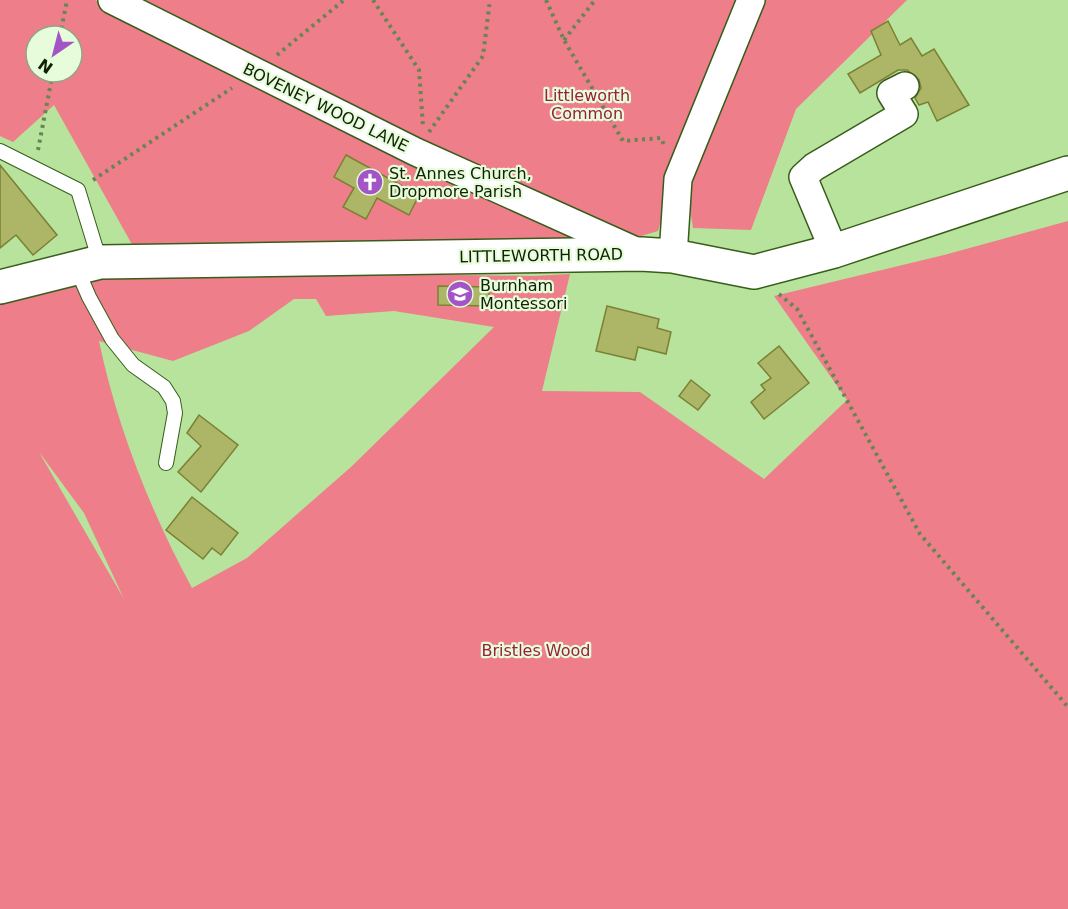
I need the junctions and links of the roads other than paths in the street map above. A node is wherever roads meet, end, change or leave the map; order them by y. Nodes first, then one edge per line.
1 (112, 0) edge
2 (751, 0) edge
3 (905, 86) dead end
4 (0, 151) edge
5 (1068, 173) edge
6 (834, 251) junction
7 (641, 254) junction
8 (673, 256) junction
9 (88, 265) junction
10 (0, 287) edge
11 (166, 463) dead end

1 - 7 street, BOVENEY WOOD LANE
2 - 8 street
3 - 6 street
4 - 9 lane
5 - 6 street, LITTLEWORTH ROAD
6 - 8 street, LITTLEWORTH ROAD
7 - 8 street, LITTLEWORTH ROAD
7 - 9 street, LITTLEWORTH ROAD
9 - 10 street, LITTLEWORTH ROAD
9 - 11 lane

